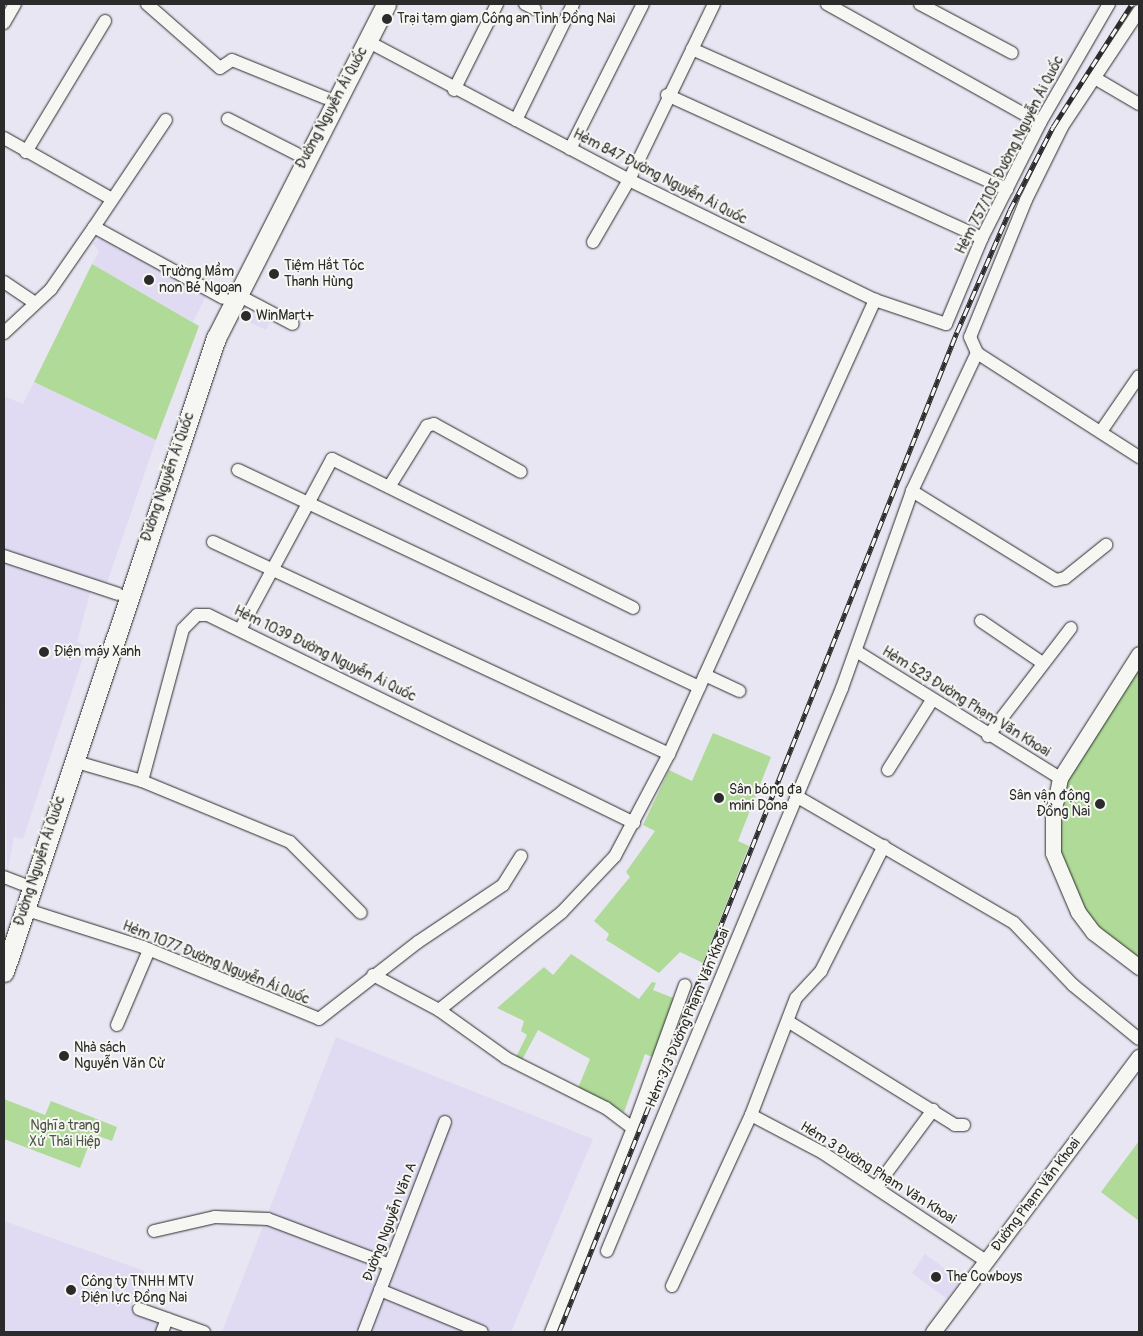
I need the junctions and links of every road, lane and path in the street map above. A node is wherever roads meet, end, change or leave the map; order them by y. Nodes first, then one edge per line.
1 (16, 4) edge
2 (148, 4) edge
3 (373, 4) edge
4 (386, 4) edge
5 (497, 4) edge
6 (573, 4) edge
7 (643, 4) edge
8 (714, 4) edge
9 (826, 4) edge
10 (920, 4) edge
11 (1109, 4) edge
12 (842, 8) edge
13 (1139, 11) edge
14 (105, 21) dead end
15 (4, 23) edge
16 (368, 41) junction
17 (692, 49) junction
18 (1012, 53) dead end
19 (1093, 77) junction
20 (454, 90) junction
21 (667, 95) junction
22 (326, 98) junction
23 (1139, 104) edge
24 (228, 119) dead end
25 (166, 120) dead end
26 (516, 120) junction
27 (1040, 123) junction
28 (4, 138) edge
29 (570, 149) junction
30 (26, 152) junction
31 (297, 154) junction
32 (629, 180) junction
33 (1007, 189) junction
34 (112, 199) junction
35 (94, 228) junction
36 (982, 238) junction
37 (593, 242) dead end
38 (4, 282) edge
39 (230, 296) junction
40 (876, 300) junction
41 (35, 303) junction
42 (293, 324) dead end
43 (946, 324) joint
44 (4, 333) edge
45 (977, 353) junction
46 (1139, 376) edge
47 (1102, 430) junction
48 (1139, 457) edge
49 (238, 470) dead end
50 (521, 472) dead end
51 (389, 487) junction
52 (912, 491) junction
53 (307, 504) junction
54 (213, 542) dead end
55 (1106, 545) dead end
56 (4, 556) edge
57 (272, 568) junction
58 (118, 594) junction
59 (633, 608) dead end
60 (981, 621) dead end
61 (242, 628) junction
62 (1071, 628) dead end
63 (856, 651) junction
64 (1139, 654) edge
65 (1041, 662) junction
66 (705, 675) junction
67 (699, 687) junction
68 (739, 691) dead end
69 (932, 700) junction
70 (79, 726) junction
71 (988, 736) junction
72 (669, 754) junction
73 (72, 761) junction
74 (888, 770) dead end
75 (1060, 778) junction
76 (142, 781) junction
77 (796, 796) junction
78 (634, 823) junction
79 (884, 846) junction
80 (521, 856) dead end
81 (4, 877) edge
82 (27, 885) junction
83 (20, 907) junction
84 (361, 913) dead end
85 (8, 937) edge
86 (149, 950) junction
87 (1139, 967) edge
88 (4, 972) edge
89 (373, 975) junction
90 (685, 985) dead end
91 (439, 1010) junction
92 (789, 1022) junction
93 (117, 1025) dead end
94 (1139, 1039) edge
95 (1139, 1057) edge
96 (933, 1110) junction
97 (751, 1115) junction
98 (445, 1122) dead end
99 (964, 1125) dead end
100 (633, 1128) junction
101 (876, 1187) junction
102 (154, 1231) dead end
103 (607, 1251) dead end
104 (986, 1261) junction
105 (390, 1265) junction
106 (672, 1286) dead end
107 (380, 1290) junction
108 (139, 1309) dead end
109 (167, 1319) junction
110 (162, 1332) edge
111 (204, 1332) edge
112 (364, 1332) edge
113 (482, 1332) edge
114 (551, 1332) edge
115 (933, 1332) edge

1 - 15 street
2 - 22 street
3 - 22 main road, Đường Nguyễn Ái Quốc
4 - 16 main road, Đường Nguyễn Ái Quốc
5 - 20 street
6 - 26 street
7 - 29 street
8 - 17 street
9 - 12 street
10 - 18 street
11 - 27 street, Hẻm 757/105 Đường Nguyễn Ái Quốc
12 - 27 street
13 - 19 street
14 - 30 street
16 - 20 street, Hẻm 847 Đường Nguyễn Ái Quốc
16 - 39 main road, Đường Nguyễn Ái Quốc
17 - 21 street
17 - 33 street
19 - 23 street
19 - 45 street
20 - 26 street, Hẻm 847 Đường Nguyễn Ái Quốc
21 - 32 street
21 - 36 street
22 - 31 main road, Đường Nguyễn Ái Quốc
24 - 31 street
25 - 34 street
26 - 29 street, Hẻm 847 Đường Nguyễn Ái Quốc
27 - 33 street, Hẻm 757/105 Đường Nguyễn Ái Quốc
28 - 30 street
29 - 32 street, Hẻm 847 Đường Nguyễn Ái Quốc
30 - 34 street
31 - 39 main road, Đường Nguyễn Ái Quốc
32 - 37 street
32 - 40 street, Hẻm 847 Đường Nguyễn Ái Quốc
33 - 36 street, Hẻm 757/105 Đường Nguyễn Ái Quốc
34 - 35 street
35 - 39 street
35 - 41 street
36 - 43 street, Hẻm 757/105 Đường Nguyễn Ái Quốc
38 - 41 street
39 - 42 street
39 - 58 main road, Đường Nguyễn Ái Quốc
39 - 70 main road, Đường Nguyễn Ái Quốc
40 - 43 street, Hẻm 847 Đường Nguyễn Ái Quốc
40 - 66 street
41 - 44 street
45 - 47 street
45 - 52 street, Hẻm 3/3 Đường Phạm Văn Khoai
46 - 47 street
47 - 48 street
49 - 53 street
50 - 51 street
51 - 53 street
51 - 59 street
52 - 55 street
52 - 63 street, Hẻm 3/3 Đường Phạm Văn Khoai
53 - 57 street
53 - 67 street
54 - 57 street
56 - 58 street
57 - 61 street
57 - 72 street
58 - 70 main road, Đường Nguyễn Ái Quốc
60 - 65 street
61 - 76 street, Hẻm 1039 Đường Nguyễn Ái Quốc
61 - 78 street, Hẻm 1039 Đường Nguyễn Ái Quốc
62 - 65 street
63 - 69 street, Hẻm 523 Đường Phạm Văn Khoai
63 - 77 street, Hẻm 3/3 Đường Phạm Văn Khoai
64 - 75 street
65 - 71 street
66 - 67 street
66 - 68 street
67 - 72 street
69 - 71 street, Hẻm 523 Đường Phạm Văn Khoai
69 - 74 street
70 - 73 main road, Đường Nguyễn Ái Quốc
70 - 82 main road, Đường Nguyễn Ái Quốc
71 - 75 street, Hẻm 523 Đường Phạm Văn Khoai
72 - 78 street
73 - 76 street
73 - 82 main road, Đường Nguyễn Ái Quốc
75 - 87 street
76 - 84 street
77 - 79 street
77 - 103 street, Hẻm 3/3 Đường Phạm Văn Khoai
78 - 91 street
79 - 92 street
79 - 94 street
80 - 89 street, Hẻm 1077 Đường Nguyễn Ái Quốc
81 - 82 street
82 - 83 main road, Đường Nguyễn Ái Quốc
83 - 85 main road, Đường Nguyễn Ái Quốc
83 - 86 street, Hẻm 1077 Đường Nguyễn Ái Quốc
85 - 88 main road, Đường Nguyễn Ái Quốc
86 - 89 street, Hẻm 1077 Đường Nguyễn Ái Quốc
86 - 93 street
89 - 91 street
90 - 100 street
91 - 100 street
92 - 96 street
92 - 97 street
95 - 104 street, Đường Phạm Văn Khoai
96 - 99 street
96 - 101 street
97 - 101 street, Hẻm 3 Đường Phạm Văn Khoai
97 - 106 street
98 - 105 street, Đường Nguyễn Văn A
100 - 114 street
101 - 104 street, Hẻm 3 Đường Phạm Văn Khoai
102 - 105 street
104 - 115 street, Đường Phạm Văn Khoai
105 - 107 street, Đường Nguyễn Văn A
107 - 112 street, Đường Nguyễn Văn A
107 - 113 street
108 - 109 street
109 - 110 street
109 - 111 street

